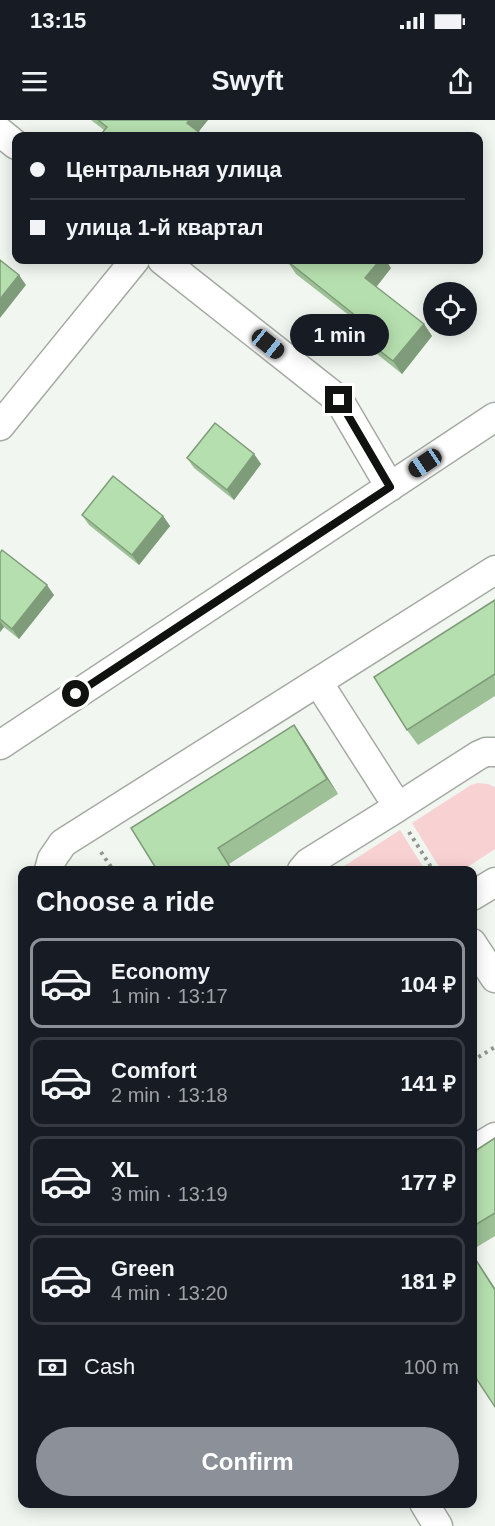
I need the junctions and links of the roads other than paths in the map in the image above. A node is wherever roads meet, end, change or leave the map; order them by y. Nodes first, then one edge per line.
1 (0, 132) edge
2 (12, 142) edge
3 (132, 264) edge
4 (167, 264) edge
5 (495, 417) edge
6 (0, 426) edge
7 (390, 487) junction
8 (495, 570) edge
9 (318, 682) junction
10 (0, 745) edge
11 (495, 752) edge
12 (396, 808) junction
13 (50, 866) edge
14 (305, 866) edge
15 (495, 882) edge
16 (477, 894) edge
17 (477, 951) edge
18 (495, 978) edge
19 (495, 1137) edge
20 (477, 1148) edge
21 (423, 1508) edge
22 (425, 1508) edge
23 (423, 1526) edge
24 (438, 1526) edge

1 - 2 street
3 - 6 street
4 - 7 street
5 - 7 street
7 - 10 street
8 - 9 street
9 - 12 street
9 - 13 street
11 - 12 street
12 - 14 street
15 - 16 street
17 - 18 street
19 - 20 street
21 - 23 street
22 - 24 street

